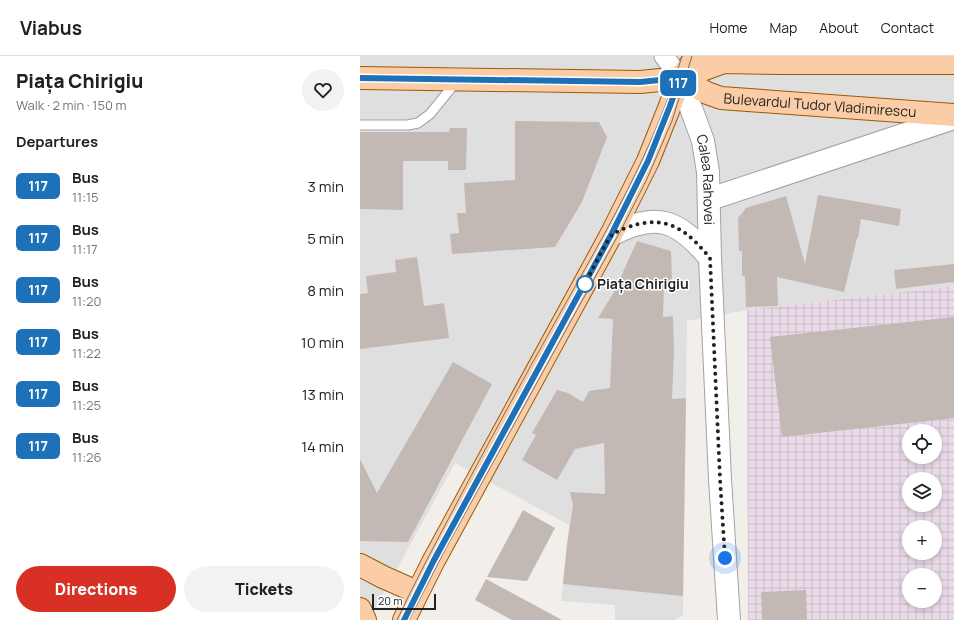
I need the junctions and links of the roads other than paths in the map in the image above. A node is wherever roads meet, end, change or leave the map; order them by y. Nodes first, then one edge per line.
1 (664, 56) edge
2 (676, 56) edge
3 (697, 56) edge
4 (954, 63) edge
5 (360, 78) edge
6 (680, 78) junction
7 (458, 79) junction
8 (954, 116) edge
9 (360, 125) edge
10 (710, 199) junction
11 (611, 235) junction
12 (710, 258) junction
13 (360, 565) edge
14 (417, 592) junction
15 (360, 609) edge
16 (365, 620) edge
17 (404, 620) edge
18 (728, 620) edge

1 - 6 street
2 - 6 main road, Calea Rahovei
3 - 6 main road
4 - 6 main road
5 - 7 main road
6 - 7 main road
6 - 8 main road, Bulevardul Tudor Vladimirescu
6 - 10 street, Calea Rahovei
6 - 11 main road
7 - 9 lane
8 - 10 street
10 - 12 street, Calea Rahovei
11 - 12 street
11 - 14 main road
12 - 18 street, Calea Rahovei
13 - 14 main road
14 - 17 main road
15 - 16 main road

